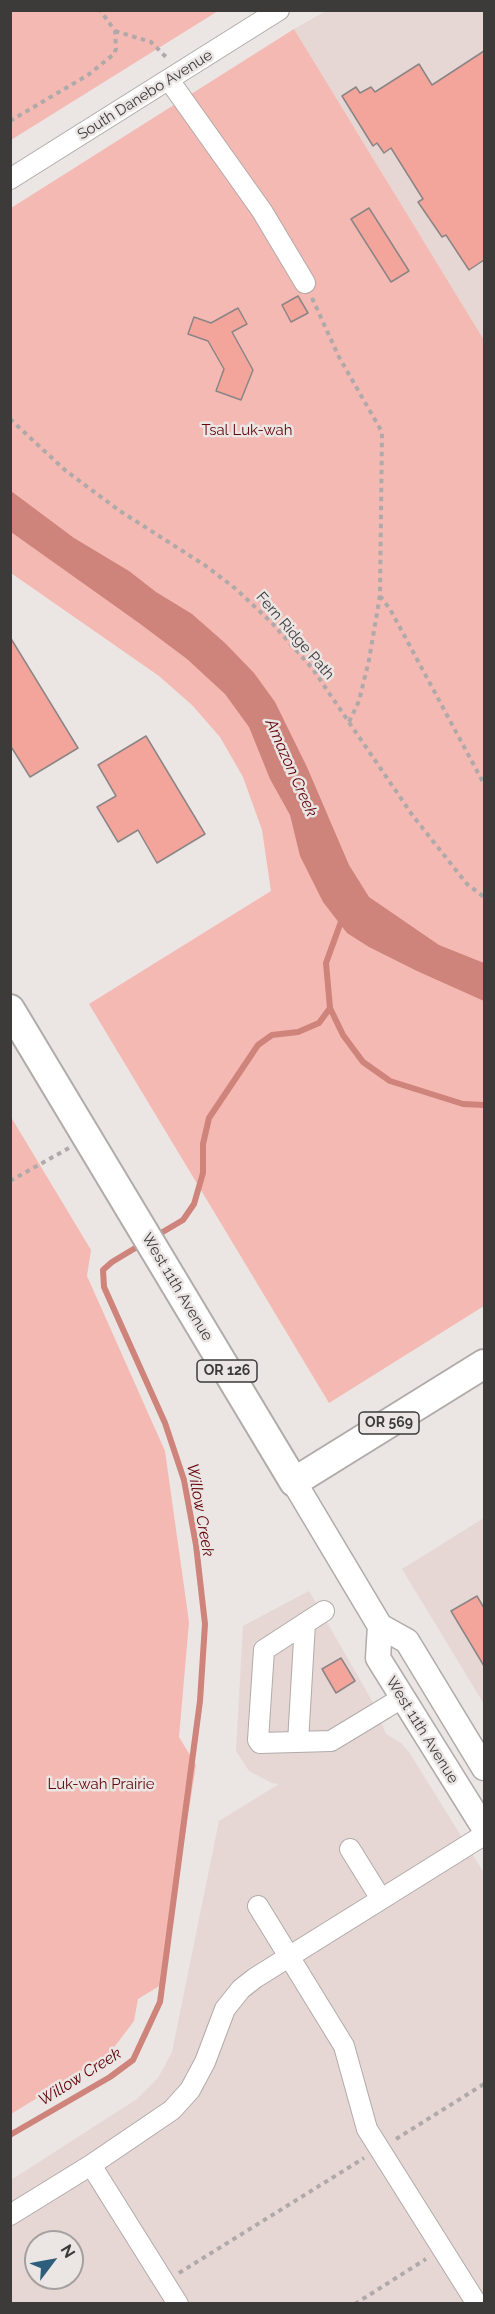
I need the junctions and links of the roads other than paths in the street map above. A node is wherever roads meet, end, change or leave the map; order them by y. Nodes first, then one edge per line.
1 (279, 10) edge
2 (173, 77) junction
3 (10, 179) edge
4 (305, 284) road end
5 (10, 1009) edge
6 (484, 1364) edge
7 (294, 1482) junction
8 (324, 1611) dead end
9 (305, 1623) junction
10 (380, 1626) junction
11 (402, 1698) junction
12 (298, 1742) junction
13 (484, 1768) edge
14 (484, 1828) edge
15 (484, 1835) edge
16 (350, 1849) dead end
17 (381, 1899) junction
18 (258, 1906) dead end
19 (289, 1957) junction
20 (91, 2165) junction
21 (10, 2215) edge
22 (178, 2304) edge
23 (477, 2304) edge

1 - 2 street, South Danebo Avenue
2 - 3 street, South Danebo Avenue
2 - 4 street
5 - 7 highway, West 11th Avenue / OR 126
6 - 7 highway, OR 569
7 - 10 main road, West 11th Avenue / OR 126
8 - 9 street
9 - 12 street
9 - 12 street
10 - 11 main road, West 11th Avenue
10 - 13 main road
11 - 12 street
11 - 14 main road, West 11th Avenue
15 - 17 street
16 - 17 street
17 - 19 street
18 - 19 street
19 - 20 street
19 - 23 street
20 - 21 street
20 - 22 street

